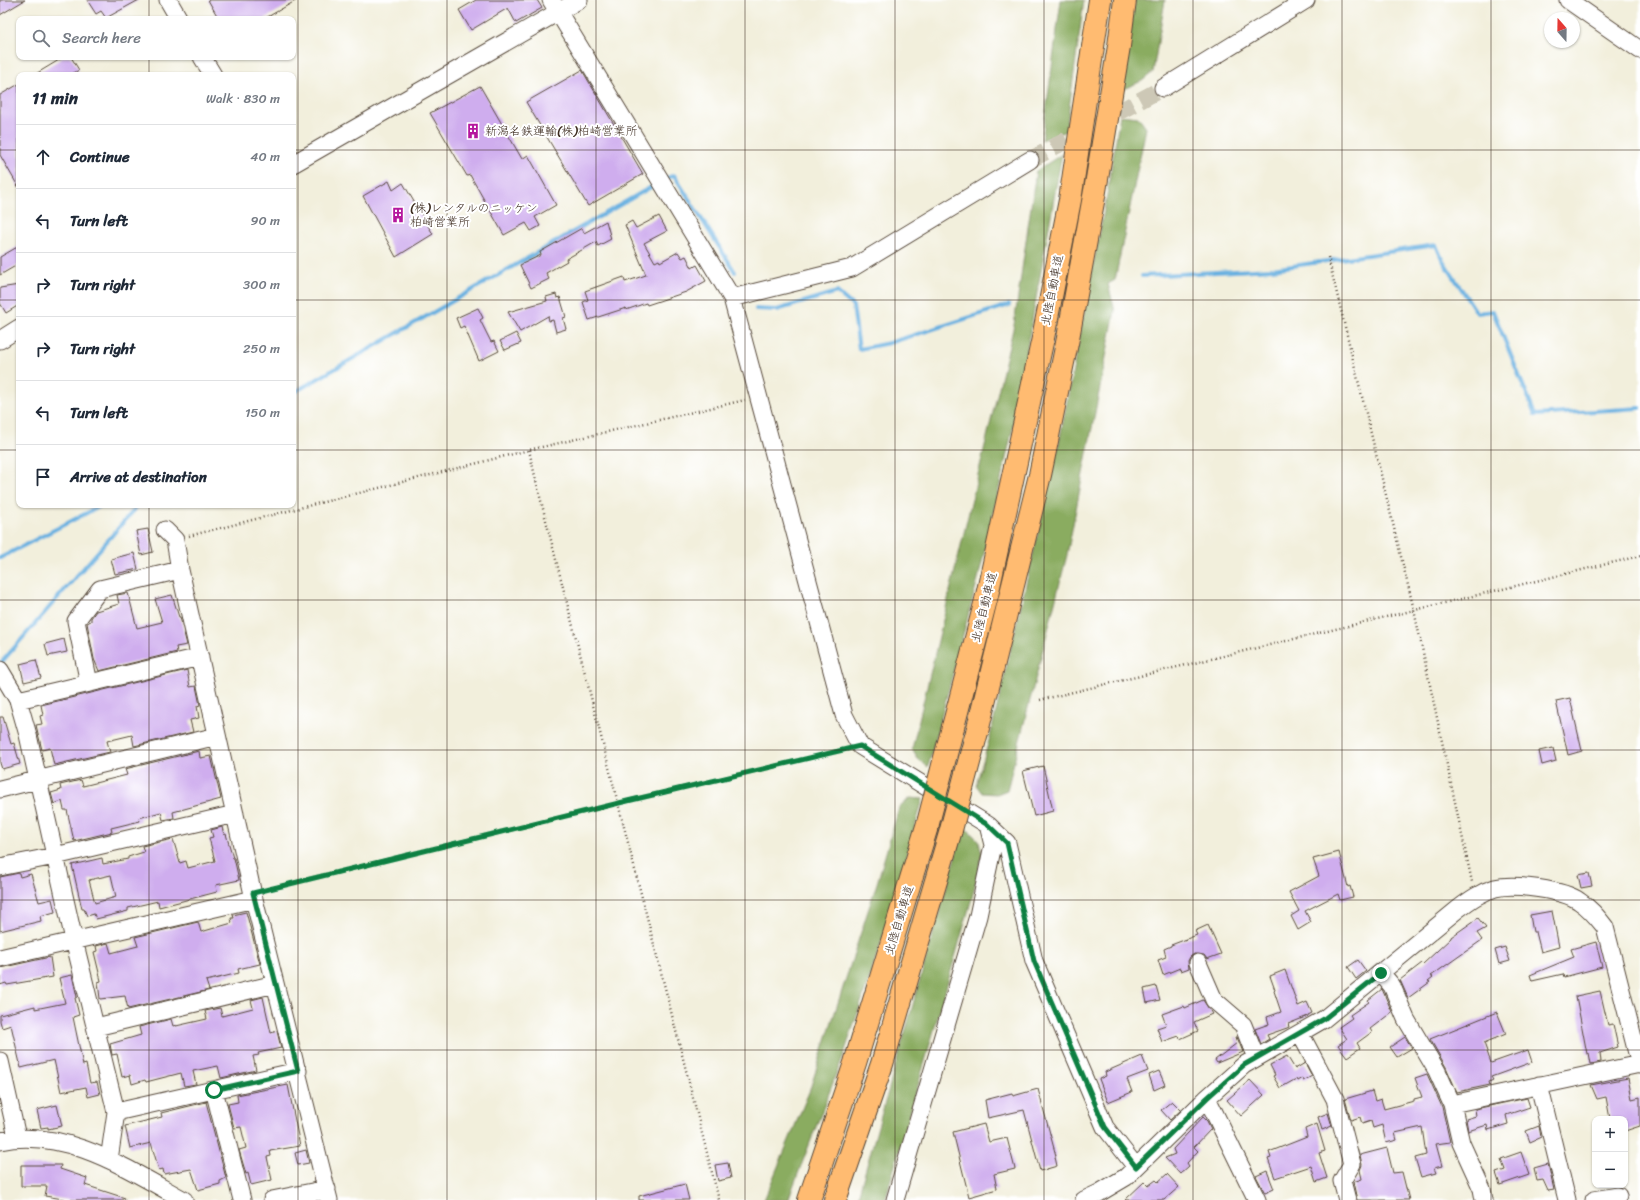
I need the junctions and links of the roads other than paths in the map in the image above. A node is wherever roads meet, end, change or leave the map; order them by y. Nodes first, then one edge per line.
1 (168, 0) edge
2 (579, 0) edge
3 (1100, 0) edge
4 (1125, 0) edge
5 (1306, 0) edge
6 (1571, 1) edge
7 (555, 6) edge
8 (177, 16) edge
9 (1640, 50) edge
10 (204, 60) edge
11 (211, 72) edge
12 (1163, 88) tunnel mouth
13 (1030, 160) tunnel mouth
14 (296, 162) edge
15 (732, 298) junction
16 (16, 330) edge
17 (0, 340) edge
18 (170, 535) road end
19 (180, 570) junction
20 (200, 657) junction
21 (0, 670) edge
22 (89, 683) junction
23 (18, 700) junction
24 (217, 736) junction
25 (37, 779) junction
26 (0, 789) edge
27 (235, 814) junction
28 (988, 825) junction
29 (55, 856) junction
30 (0, 867) edge
31 (254, 896) junction
32 (74, 940) junction
33 (0, 958) edge
34 (1198, 963) dead end
35 (1381, 973) junction
36 (275, 984) junction
37 (96, 1027) junction
38 (1300, 1033) junction
39 (1256, 1058) junction
40 (0, 1061) edge
41 (882, 1064) junction
42 (1640, 1064) edge
43 (298, 1071) junction
44 (1539, 1085) junction
45 (214, 1090) junction
46 (1207, 1098) junction
47 (1452, 1104) junction
48 (116, 1112) junction
49 (17, 1137) junction
50 (0, 1140) edge
51 (109, 1160) junction
52 (1136, 1167) junction
53 (328, 1194) edge
54 (810, 1196) edge
55 (1618, 1196) dead end
56 (184, 1200) edge
57 (242, 1200) edge
58 (272, 1200) edge
59 (835, 1200) edge
60 (843, 1200) edge
61 (896, 1200) edge
62 (1084, 1200) edge
63 (1257, 1200) edge
64 (1347, 1200) edge
65 (1484, 1200) edge
66 (1567, 1200) edge
67 (1594, 1200) edge

1 - 8 street
2 - 7 street
3 - 54 highway, 北陸自動車道, bridge
4 - 41 highway, 北陸自動車道, bridge
5 - 12 street
6 - 9 street
7 - 14 street
7 - 15 street
10 - 11 street
13 - 15 street
15 - 28 street
16 - 17 street
18 - 19 street
19 - 20 street
19 - 22 street
20 - 22 street
20 - 24 street
21 - 23 street
22 - 23 street
23 - 25 street
24 - 25 street
24 - 27 street
25 - 26 street
25 - 29 street
27 - 29 street
27 - 31 street
28 - 52 street
28 - 61 street
29 - 30 street
29 - 32 street
31 - 32 street
31 - 36 street
32 - 33 street
32 - 37 street
34 - 39 street
35 - 38 street
35 - 42 street
35 - 47 street
36 - 37 street
36 - 43 street
37 - 48 street
38 - 39 street
38 - 64 street
39 - 46 street
40 - 49 street
41 - 59 highway, 北陸自動車道
41 - 60 highway
42 - 44 street
43 - 45 street
43 - 53 street
44 - 47 street
44 - 66 street
45 - 48 street
45 - 57 street
46 - 52 street
46 - 63 street
47 - 65 street
48 - 51 street
49 - 50 street
49 - 51 street
51 - 56 street
52 - 62 street
53 - 58 street
55 - 67 street

